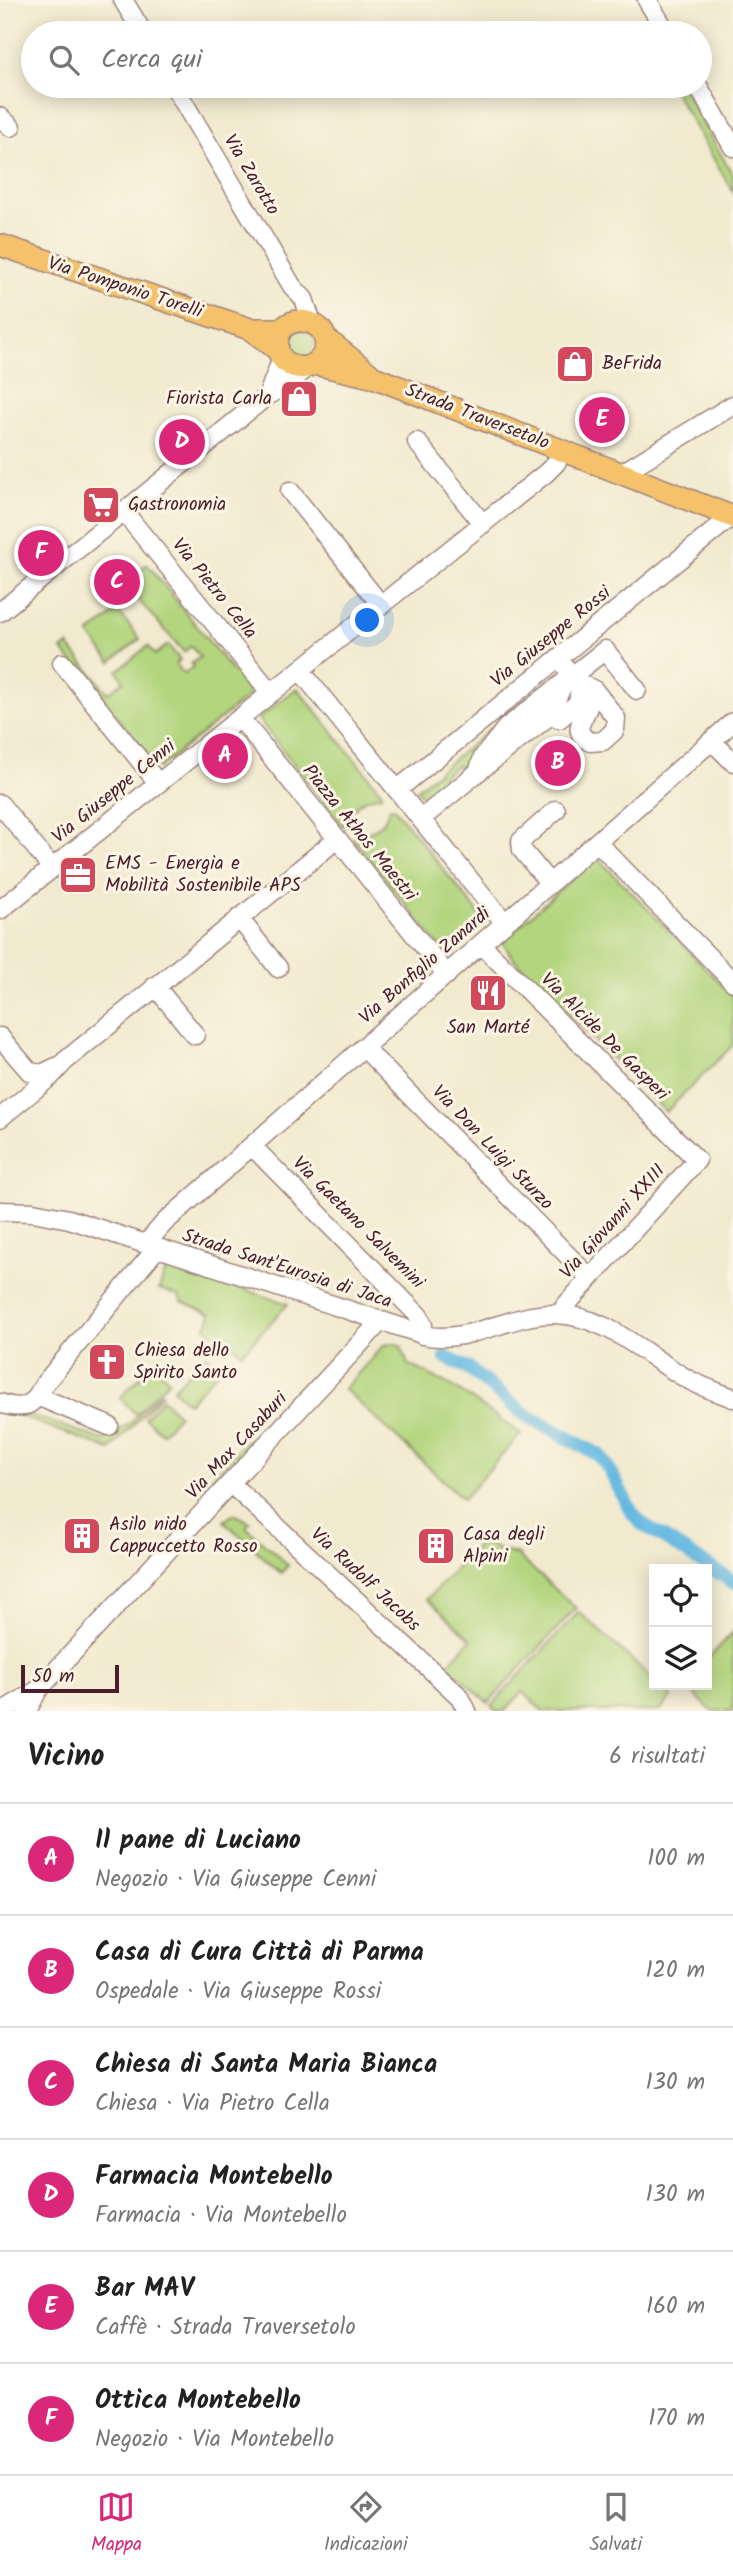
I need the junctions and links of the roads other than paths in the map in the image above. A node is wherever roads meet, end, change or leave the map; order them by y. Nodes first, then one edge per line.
1 (123, 0) edge
2 (647, 0) edge
3 (136, 21) edge
4 (660, 21) edge
5 (181, 98) edge
6 (705, 98) edge
7 (733, 146) edge
8 (0, 245) edge
9 (292, 286) junction
10 (285, 327) junction
11 (250, 329) junction
12 (318, 330) junction
13 (280, 355) junction
14 (311, 365) junction
15 (376, 378) junction
16 (268, 395) junction
17 (733, 405) edge
18 (417, 442) dead end
19 (563, 450) junction
20 (622, 474) junction
21 (290, 491) dead end
22 (124, 512) junction
23 (732, 517) edge
24 (483, 524) junction
25 (381, 605) junction
26 (0, 612) edge
27 (62, 663) dead end
28 (300, 670) junction
29 (568, 674) junction
30 (637, 690) dead end
31 (271, 694) junction
32 (240, 718) junction
33 (559, 719) dead end
34 (733, 722) edge
35 (712, 741) junction
36 (522, 748) dead end
37 (733, 762) edge
38 (474, 776) junction
39 (158, 783) junction
40 (397, 790) junction
41 (0, 804) edge
42 (556, 810) dead end
43 (421, 819) junction
44 (337, 839) junction
45 (597, 842) junction
46 (52, 868) junction
47 (550, 884) junction
48 (0, 910) edge
49 (239, 918) junction
50 (505, 923) junction
51 (481, 944) junction
52 (278, 968) dead end
53 (447, 975) junction
54 (733, 982) edge
55 (156, 986) junction
56 (195, 1035) dead end
57 (0, 1038) edge
58 (364, 1048) junction
59 (65, 1061) junction
60 (0, 1063) edge
61 (0, 1118) edge
62 (252, 1146) junction
63 (697, 1160) joint
64 (0, 1211) edge
65 (152, 1246) junction
66 (590, 1278) junction
67 (561, 1314) junction
68 (380, 1322) junction
69 (422, 1335) junction
70 (37, 1396) junction
71 (733, 1398) edge
72 (3, 1404) edge
73 (109, 1426) dead end
74 (230, 1483) junction
75 (38, 1690) junction
76 (4, 1711) edge
77 (27, 1711) edge
78 (467, 1711) edge

1 - 3 street
2 - 4 street
5 - 9 street, Via Zarotto
6 - 7 street
8 - 11 main road, Via Pomponio Torelli
9 - 10 street
9 - 12 street, Via Zarotto
10 - 11 main road, Via Pomponio Torelli
10 - 12 main road, Via Pomponio Torelli
10 - 13 main road
11 - 13 main road, Via Pomponio Torelli
12 - 14 main road
12 - 15 main road, Strada Traversetolo
13 - 14 main road, Via Pomponio Torelli
13 - 16 street
14 - 15 main road, Strada Traversetolo
14 - 16 street
15 - 19 main road, Strada Traversetolo
16 - 22 street
17 - 20 street
18 - 24 street
19 - 20 main road, Strada Traversetolo
19 - 24 street, Via Giuseppe Cenni
20 - 23 main road, Strada Traversetolo
21 - 25 street
22 - 26 street
22 - 31 street, Via Pietro Cella
23 - 29 street, Via Giuseppe Rossi
24 - 25 street, Via Giuseppe Cenni
25 - 28 street, Via Giuseppe Cenni
27 - 39 street
28 - 31 street, Via Giuseppe Cenni
28 - 40 street
29 - 30 street
29 - 33 street
29 - 38 street
29 - 40 street, Via Giuseppe Rossi
31 - 32 street, Via Giuseppe Cenni
32 - 39 street, Via Giuseppe Cenni
32 - 44 street, Piazza Athos Maestri
34 - 35 street, Via Bonfiglio Zanardi
35 - 37 street
35 - 45 street, Via Bonfiglio Zanardi
36 - 38 street
38 - 43 street
39 - 46 street, Via Giuseppe Cenni
40 - 43 street
41 - 46 street
42 - 47 street
43 - 50 street
44 - 49 street
44 - 53 street, Piazza Athos Maestri
45 - 47 street, Via Bonfiglio Zanardi
45 - 54 street
46 - 48 street, Via Giuseppe Cenni
47 - 50 street, Via Bonfiglio Zanardi
49 - 52 street
49 - 55 street
50 - 51 street, Via Bonfiglio Zanardi
51 - 53 street, Via Bonfiglio Zanardi
51 - 63 street, Via Alcide De Gasperi
53 - 58 street, Via Bonfiglio Zanardi
55 - 56 street
55 - 59 street
57 - 59 street
57 - 60 street
58 - 62 street, Via Bonfiglio Zanardi
58 - 66 street, Via Don Luigi Sturzo
59 - 61 street
62 - 65 street, Via Bonfiglio Zanardi
62 - 69 street, Via Gaetano Salvemini
63 - 66 street, Via Giovanni XXIII
64 - 65 street, Strada Sant'Eurosia di Jaca
65 - 68 street, Strada Sant'Eurosia di Jaca
65 - 70 street, Via Bonfiglio Zanardi
66 - 67 street, Via Giovanni XXIII
67 - 69 street, Strada Sant'Eurosia di Jaca
67 - 71 street, Strada Sant'Eurosia di Jaca
68 - 69 street, Strada Sant'Eurosia di Jaca
68 - 74 street, Via Max Casaburi
70 - 72 street
70 - 73 street
74 - 75 street, Via Max Casaburi
74 - 78 street, Via Rudolf Jacobs
75 - 76 street, Via Max Casaburi
75 - 77 street, Via Max Casaburi

